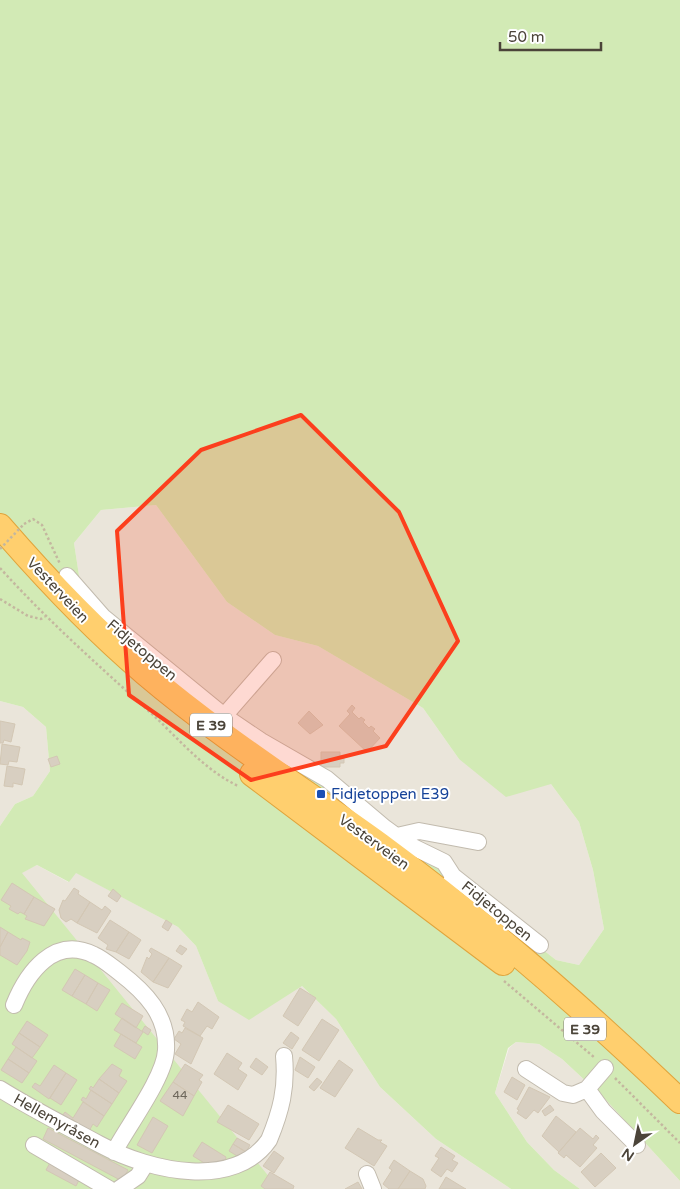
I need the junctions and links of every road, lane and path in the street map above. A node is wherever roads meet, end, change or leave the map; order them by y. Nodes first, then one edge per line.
1 (0, 526) edge
2 (0, 549) edge
3 (67, 576) joint
4 (0, 599) edge
5 (46, 616) dead end
6 (273, 660) dead end
7 (224, 716) junction
8 (396, 836) junction
9 (478, 842) dead end
10 (444, 894) junction
11 (540, 945) dead end
12 (14, 1005) dead end
13 (284, 1056) dead end
14 (605, 1068) joint
15 (526, 1069) dead end
16 (587, 1088) junction
17 (0, 1089) edge
18 (680, 1101) edge
19 (680, 1120) edge
20 (680, 1143) edge
21 (34, 1145) dead end
22 (637, 1145) dead end
23 (114, 1152) junction
24 (143, 1168) junction
25 (232, 1182) dead end
26 (201, 1188) dead end
27 (109, 1189) edge
28 (120, 1189) edge

1 - 10 highway, Vesterveien / E 39
2 - 3 path, bridge
2 - 10 highway, Vesterveien / E 39
3 - 7 street, Fidjetoppen
4 - 5 path
6 - 7 street
7 - 8 street, Fidjetoppen
8 - 9 street
8 - 10 street, Fidjetoppen
10 - 11 street, Fidjetoppen
10 - 18 highway, Vesterveien / E 39
10 - 19 highway, Vesterveien / E 39
12 - 23 street, Hellemyråsen
13 - 25 street
14 - 16 street
14 - 20 path
15 - 16 street
16 - 22 street
17 - 23 street, Hellemyråsen
21 - 27 street
23 - 24 street, Hellemyråsen
24 - 26 street, Hellemyråsen
24 - 28 street

